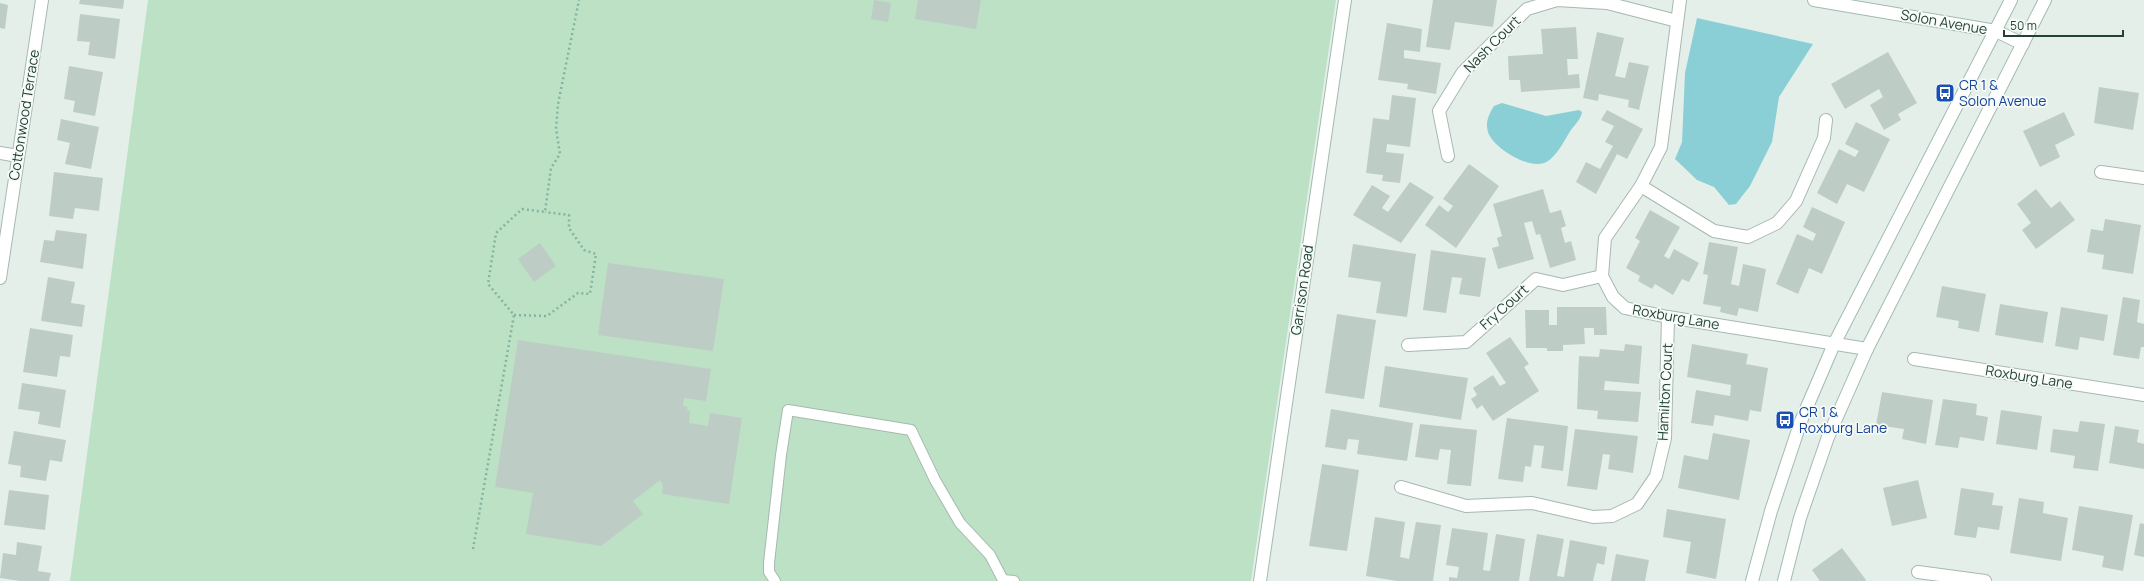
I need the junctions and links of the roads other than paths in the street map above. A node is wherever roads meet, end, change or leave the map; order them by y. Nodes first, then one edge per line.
1 (42, 0) edge
2 (1345, 0) edge
3 (1680, 0) edge
4 (1814, 0) edge
5 (2011, 0) edge
6 (2045, 0) edge
7 (1677, 22) junction
8 (1996, 31) junction
9 (2023, 44) junction
10 (1826, 120) dead end
11 (0, 153) edge
12 (18, 156) junction
13 (1448, 156) dead end
14 (2101, 172) dead end
15 (2144, 178) edge
16 (1641, 186) junction
17 (1602, 276) junction
18 (0, 278) edge
19 (1668, 317) junction
20 (1834, 344) junction
21 (1408, 345) dead end
22 (1867, 349) junction
23 (1914, 359) dead end
24 (2144, 395) edge
25 (1401, 487) dead end
26 (1918, 572) dead end
27 (775, 581) edge
28 (1014, 581) edge
29 (1260, 581) edge
30 (1752, 581) edge
31 (1784, 581) edge
32 (1985, 581) edge

1 - 12 street, Cottonwood Terrace
2 - 29 street, Garrison Road
3 - 7 street
4 - 8 street, Solon Avenue
5 - 8 street
6 - 9 street
7 - 13 street, Nash Court
7 - 16 street
8 - 9 street, Solon Avenue
8 - 20 street
9 - 22 street
10 - 16 street
11 - 12 street
12 - 18 street, Cottonwood Terrace
14 - 15 street
16 - 17 street
17 - 19 street, Roxburg Lane
17 - 21 street, Fry Court
19 - 20 street, Roxburg Lane
19 - 25 street, Hamilton Court
20 - 22 street, Roxburg Lane
20 - 30 street
22 - 31 street
23 - 24 street, Roxburg Lane
26 - 32 street
27 - 28 lane

